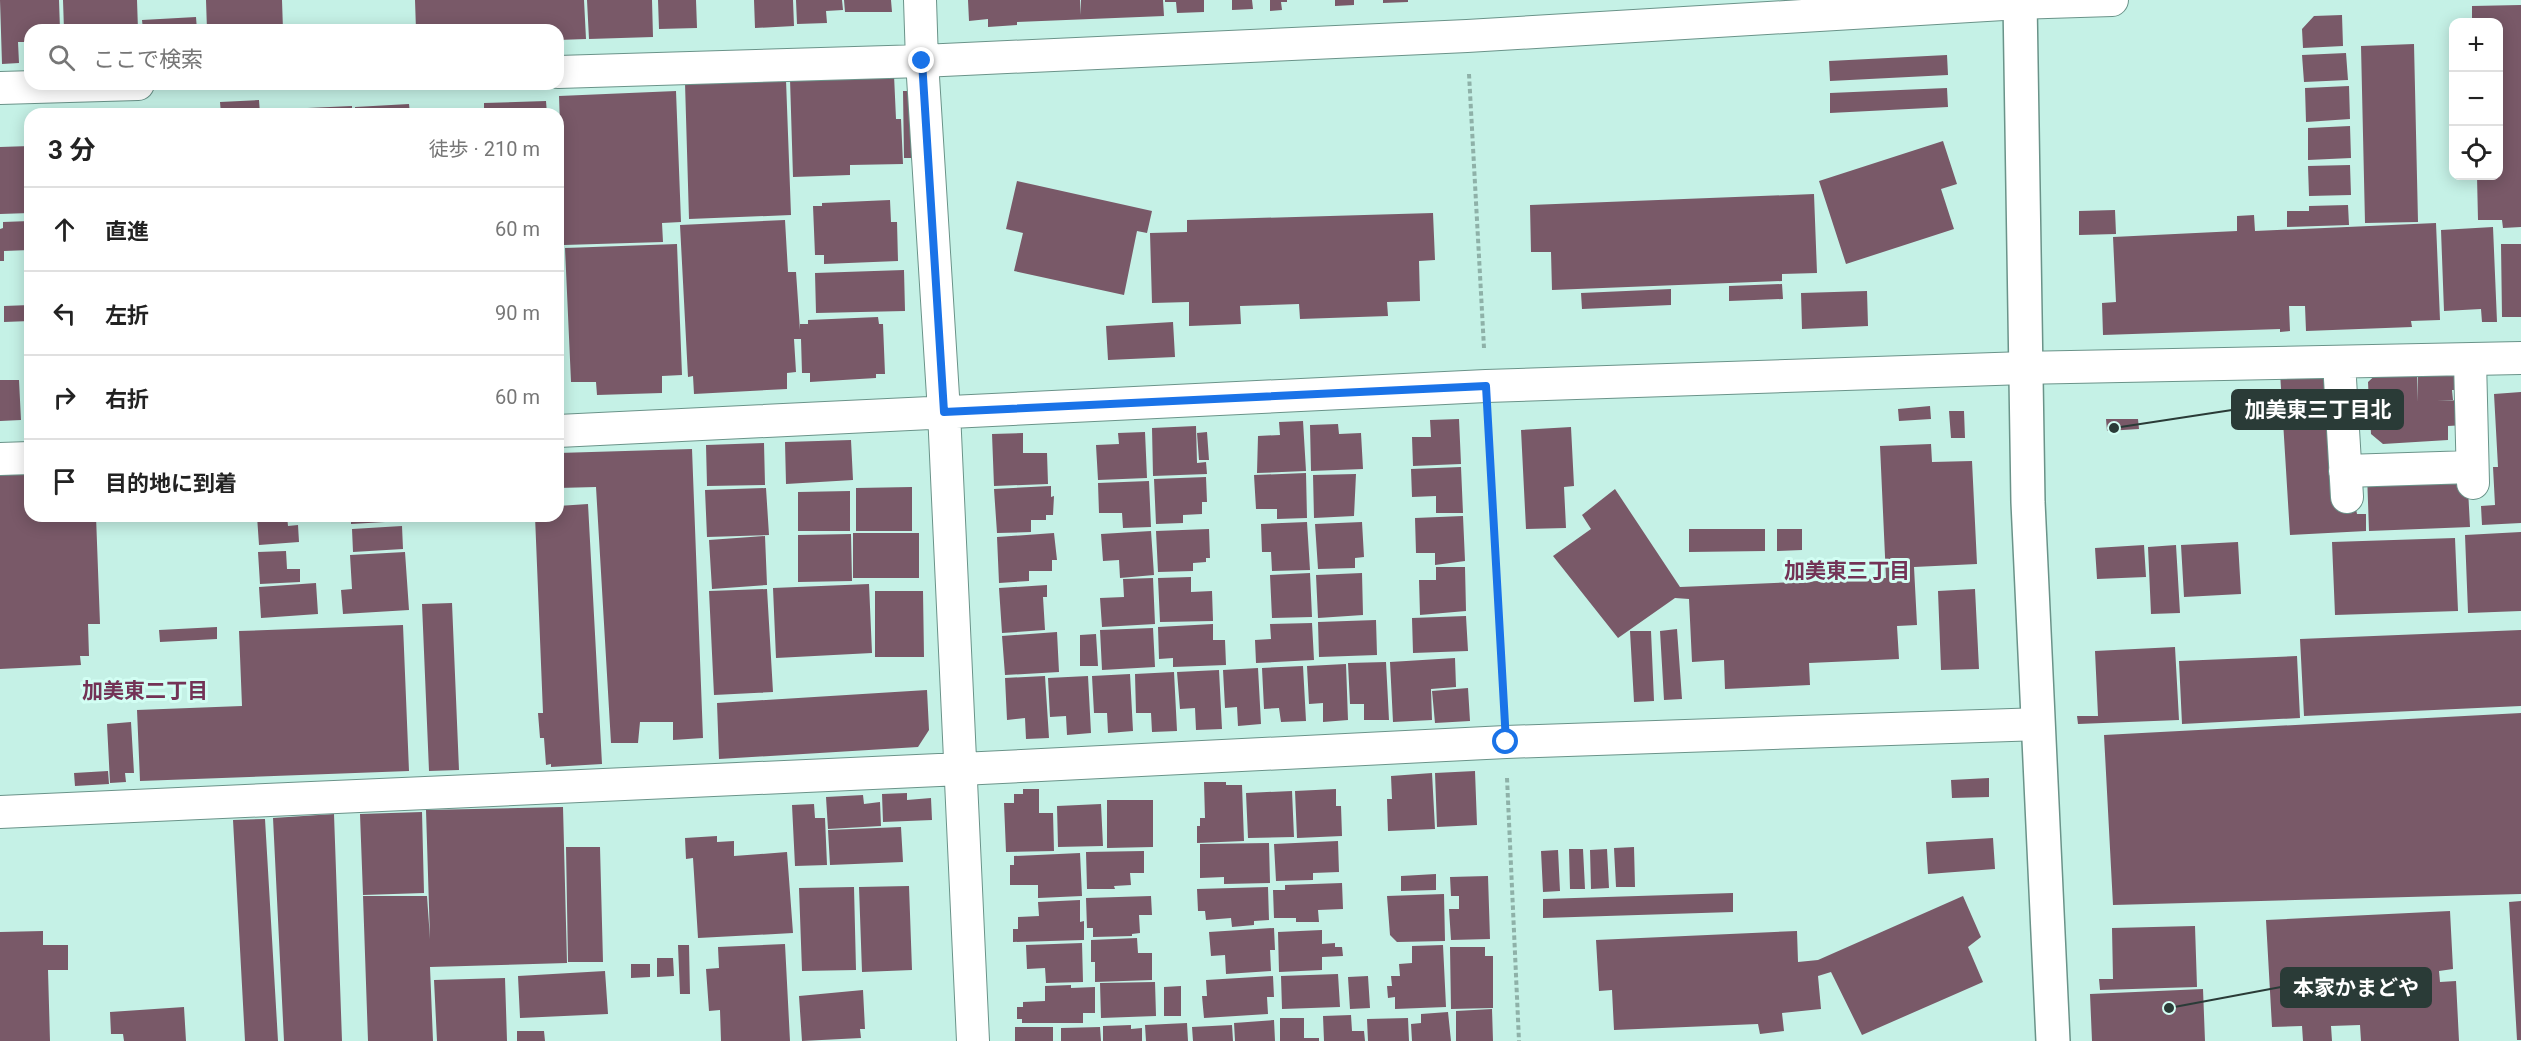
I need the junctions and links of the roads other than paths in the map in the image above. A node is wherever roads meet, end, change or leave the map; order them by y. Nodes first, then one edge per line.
1 (920, 0) edge
2 (2112, 0) edge
3 (2020, 1) edge
4 (922, 61) junction
5 (564, 72) edge
6 (24, 87) edge
7 (0, 88) edge
8 (2521, 358) edge
9 (2470, 360) junction
10 (2340, 362) junction
11 (2025, 368) junction
12 (944, 412) junction
13 (564, 431) edge
14 (24, 458) edge
15 (0, 459) edge
16 (2038, 724) junction
17 (961, 769) junction
18 (0, 812) edge
19 (973, 1041) edge
20 (2053, 1041) edge

1 - 4 street
2 - 3 street
3 - 4 street
3 - 11 street
4 - 5 street
4 - 12 street
6 - 7 street
8 - 9 street
9 - 10 street
9 - 10 street
10 - 11 street
11 - 12 street
11 - 16 street
12 - 13 street
12 - 17 street
14 - 15 street
16 - 17 street
16 - 20 street
17 - 18 street
17 - 19 street

